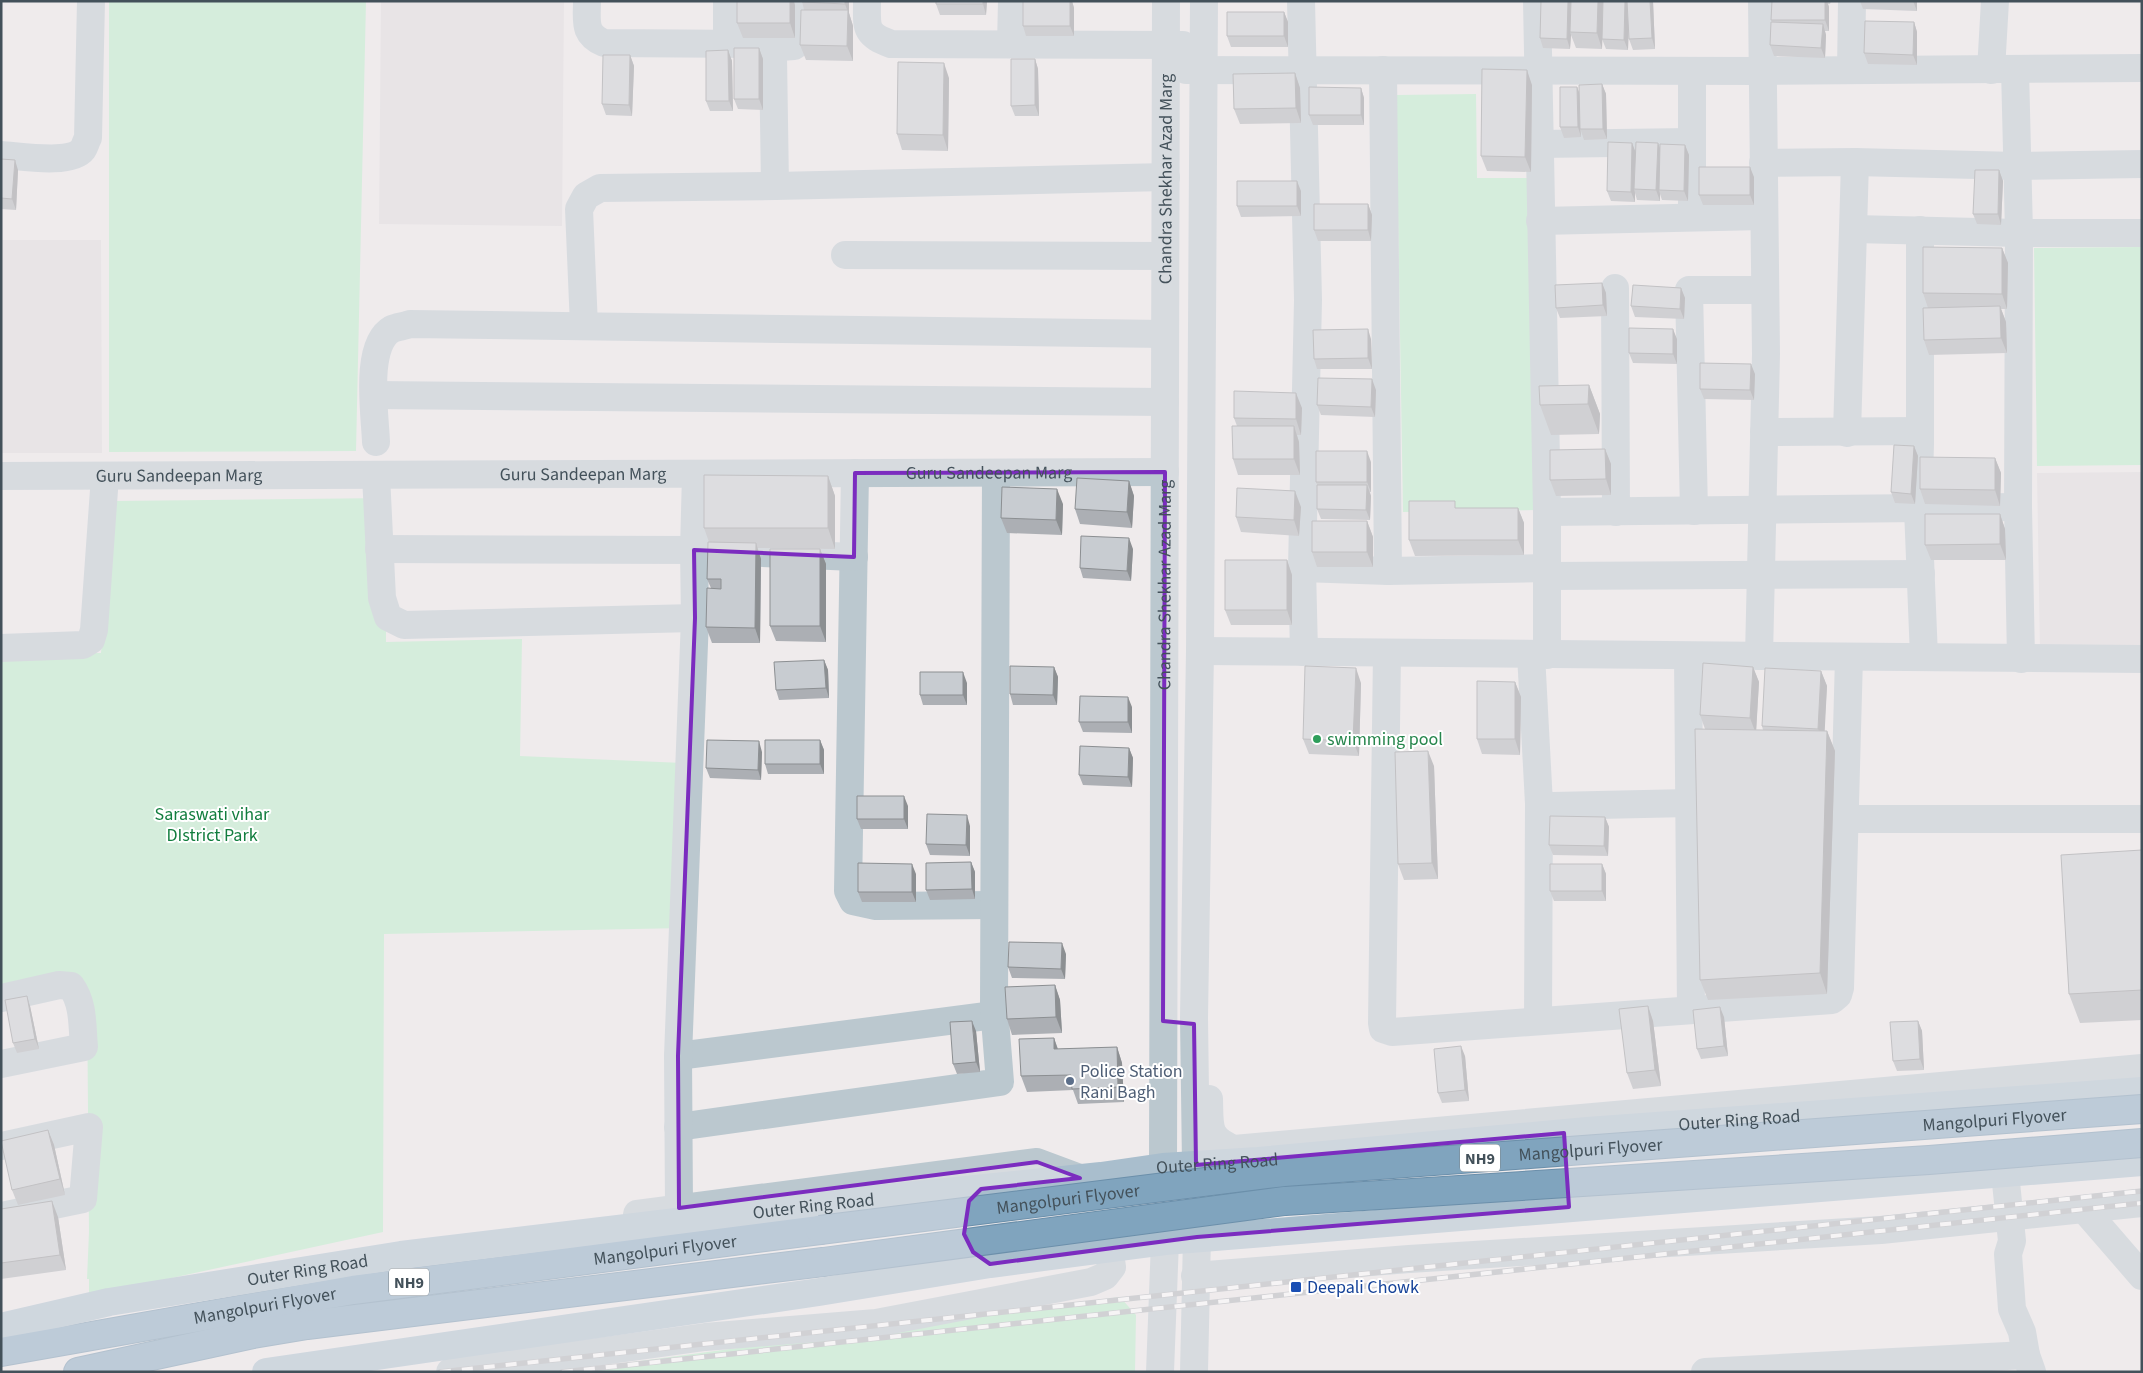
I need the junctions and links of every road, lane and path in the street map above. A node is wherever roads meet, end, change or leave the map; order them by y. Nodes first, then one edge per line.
1 (91, 1) edge
2 (587, 1) edge
3 (727, 1) edge
4 (802, 1) edge
5 (867, 1) edge
6 (1012, 1) edge
7 (1166, 1) edge
8 (1204, 1) edge
9 (1301, 1) edge
10 (1537, 1) edge
11 (1762, 1) edge
12 (1852, 1) edge
13 (1995, 1) edge
14 (727, 44) junction
15 (1011, 44) junction
16 (767, 48) junction
17 (1166, 57) junction
18 (1204, 58) junction
19 (2142, 68) edge
20 (1383, 70) junction
21 (1537, 70) junction
22 (1851, 70) junction
23 (2003, 70) junction
24 (1302, 71) junction
25 (1692, 71) junction
26 (1762, 71) junction
27 (1691, 142) junction
28 (1539, 144) junction
29 (1, 155) edge
30 (1855, 162) junction
31 (1763, 163) junction
32 (2142, 164) edge
33 (2017, 166) junction
34 (1166, 177) junction
35 (775, 186) junction
36 (1763, 216) junction
37 (1692, 217) junction
38 (1540, 221) junction
39 (1854, 229) junction
40 (1920, 230) junction
41 (2019, 233) junction
42 (2142, 233) edge
43 (845, 255) dead end
44 (1165, 256) junction
45 (1542, 287) junction
46 (1615, 288) junction
47 (1688, 290) junction
48 (1766, 290) junction
49 (584, 326) junction
50 (1165, 334) junction
51 (374, 395) junction
52 (1165, 402) junction
53 (1920, 431) junction
54 (1764, 432) junction
55 (1847, 433) junction
56 (376, 442) dead end
57 (1164, 472) junction
58 (855, 473) junction
59 (996, 473) junction
60 (696, 474) junction
61 (376, 475) junction
62 (1, 476) edge
63 (105, 476) junction
64 (2018, 507) junction
65 (1918, 509) junction
66 (1762, 510) junction
67 (1694, 511) junction
68 (1547, 512) junction
69 (1616, 512) junction
70 (379, 549) junction
71 (694, 550) junction
72 (854, 557) junction
73 (1302, 568) junction
74 (1388, 571) junction
75 (1548, 572) junction
76 (1921, 574) junction
77 (1761, 575) junction
78 (695, 618) junction
79 (1, 648) edge
80 (1200, 651) junction
81 (1304, 652) junction
82 (1387, 653) junction
83 (1539, 654) junction
84 (1688, 656) junction
85 (1759, 656) junction
86 (1849, 657) junction
87 (1924, 657) junction
88 (2020, 659) junction
89 (2142, 659) edge
90 (1689, 803) junction
91 (1539, 804) junction
92 (1846, 819) junction
93 (2142, 819) edge
94 (994, 905) junction
95 (1194, 991) junction
96 (1, 998) edge
97 (1691, 1010) junction
98 (994, 1015) junction
99 (1163, 1021) junction
100 (1538, 1022) junction
101 (1194, 1024) junction
102 (678, 1056) junction
103 (1, 1064) edge
104 (2142, 1068) edge
105 (2142, 1091) edge
106 (2142, 1109) edge
107 (678, 1127) junction
108 (1564, 1133) junction
109 (2142, 1143) edge
110 (1, 1146) edge
111 (2142, 1162) edge
112 (1196, 1165) junction
113 (1163, 1167) junction
114 (2005, 1173) junction
115 (1080, 1178) junction
116 (981, 1189) junction
117 (2142, 1203) edge
118 (1569, 1207) junction
119 (679, 1208) junction
120 (2084, 1209) junction
121 (1, 1216) edge
122 (2011, 1229) junction
123 (1197, 1237) junction
124 (1164, 1241) junction
125 (1109, 1248) junction
126 (990, 1264) junction
127 (1195, 1276) junction
128 (2142, 1276) edge
129 (1, 1313) edge
130 (1, 1327) edge
131 (1, 1352) edge
132 (2026, 1353) edge
133 (1789, 1370) edge
134 (78, 1372) edge
135 (266, 1372) edge
136 (450, 1372) edge
137 (1160, 1372) edge
138 (1194, 1372) edge
139 (1705, 1372) edge

1 - 29 street
2 - 14 street
3 - 14 street
4 - 16 street
5 - 15 street
6 - 15 street
7 - 17 street, Chandra Shekhar Azad Marg
8 - 18 street, Chandra Shekhar Azad Marg
9 - 24 street
10 - 21 street
11 - 26 street
12 - 22 street
13 - 23 street
14 - 16 street
15 - 17 street
16 - 35 street
17 - 18 street
17 - 34 street, Chandra Shekhar Azad Marg
18 - 24 street
18 - 80 street, Chandra Shekhar Azad Marg
19 - 23 street
20 - 21 street
20 - 24 street
20 - 74 street
21 - 25 street
21 - 28 street
22 - 23 street
22 - 26 street
23 - 33 street
24 - 73 street
25 - 26 street
25 - 27 street
26 - 31 street
27 - 28 street
27 - 37 street
28 - 38 street
30 - 31 street
30 - 33 street
30 - 39 street
31 - 36 street
32 - 33 street
33 - 41 street
34 - 35 street
34 - 44 street, Chandra Shekhar Azad Marg
35 - 49 street
36 - 37 street
36 - 48 street
37 - 38 street
38 - 45 street
39 - 40 street
39 - 55 street
40 - 41 street
40 - 53 street
41 - 42 street
41 - 64 street
43 - 44 street
44 - 50 street, Chandra Shekhar Azad Marg
45 - 46 street
45 - 68 street
46 - 47 street
46 - 69 street
47 - 48 street
47 - 67 street
48 - 54 street
49 - 50 street
49 - 51 street
50 - 52 street, Chandra Shekhar Azad Marg
51 - 52 street
51 - 56 street
52 - 57 street, Chandra Shekhar Azad Marg
53 - 55 street
53 - 65 street
54 - 55 street
54 - 66 street
57 - 59 street, Guru Sandeepan Marg
57 - 99 street, Chandra Shekhar Azad Marg
58 - 59 street, Guru Sandeepan Marg
58 - 60 street, Guru Sandeepan Marg
58 - 72 street
59 - 94 street
60 - 61 street, Guru Sandeepan Marg
60 - 71 street
61 - 63 street, Guru Sandeepan Marg
61 - 70 street
62 - 63 street, Guru Sandeepan Marg
63 - 79 street
64 - 65 street
64 - 88 street
65 - 66 street
65 - 76 street
66 - 67 street
66 - 77 street
67 - 69 street
68 - 69 street
68 - 75 street
70 - 71 street
70 - 78 street
71 - 72 street
71 - 78 street
72 - 94 street
73 - 74 street
73 - 81 street
74 - 75 street
75 - 77 street
75 - 83 street
76 - 77 street
76 - 87 street
77 - 85 street
78 - 102 street
80 - 81 street
80 - 95 street, Chandra Shekhar Azad Marg
81 - 82 street
82 - 83 street
82 - 100 street
83 - 84 street
83 - 91 street
84 - 85 street
84 - 90 street
85 - 86 street
86 - 87 street
86 - 92 street
87 - 88 street
88 - 89 street
90 - 91 street
90 - 97 street
91 - 100 street
92 - 93 street
92 - 97 street
94 - 98 street
95 - 101 street, Chandra Shekhar Azad Marg
95 - 104 street
96 - 103 street
97 - 100 street
98 - 102 street
98 - 107 street
99 - 101 street
99 - 113 street, Chandra Shekhar Azad Marg
101 - 112 street, Chandra Shekhar Azad Marg
102 - 107 street
105 - 108 main road, Outer Ring Road
106 - 131 highway, Mangolpuri Flyover / NH9, bridge
107 - 119 street
108 - 112 main road, Outer Ring Road
108 - 118 main road
109 - 134 highway, Mangolpuri Flyover / NH9, bridge
110 - 121 street
111 - 114 main road
112 - 113 main road, Outer Ring Road
113 - 115 main road, Outer Ring Road
114 - 118 main road
114 - 122 street
115 - 116 main road, Outer Ring Road
115 - 119 street
116 - 126 main road
116 - 130 main road, Outer Ring Road
117 - 120 street
118 - 123 main road
119 - 129 street
120 - 122 street
120 - 128 street
122 - 127 street
122 - 132 street
123 - 124 main road
123 - 127 street
124 - 125 main road
124 - 137 street
125 - 126 main road
125 - 136 street
126 - 135 main road
127 - 138 street
132 - 133 street
133 - 139 street

